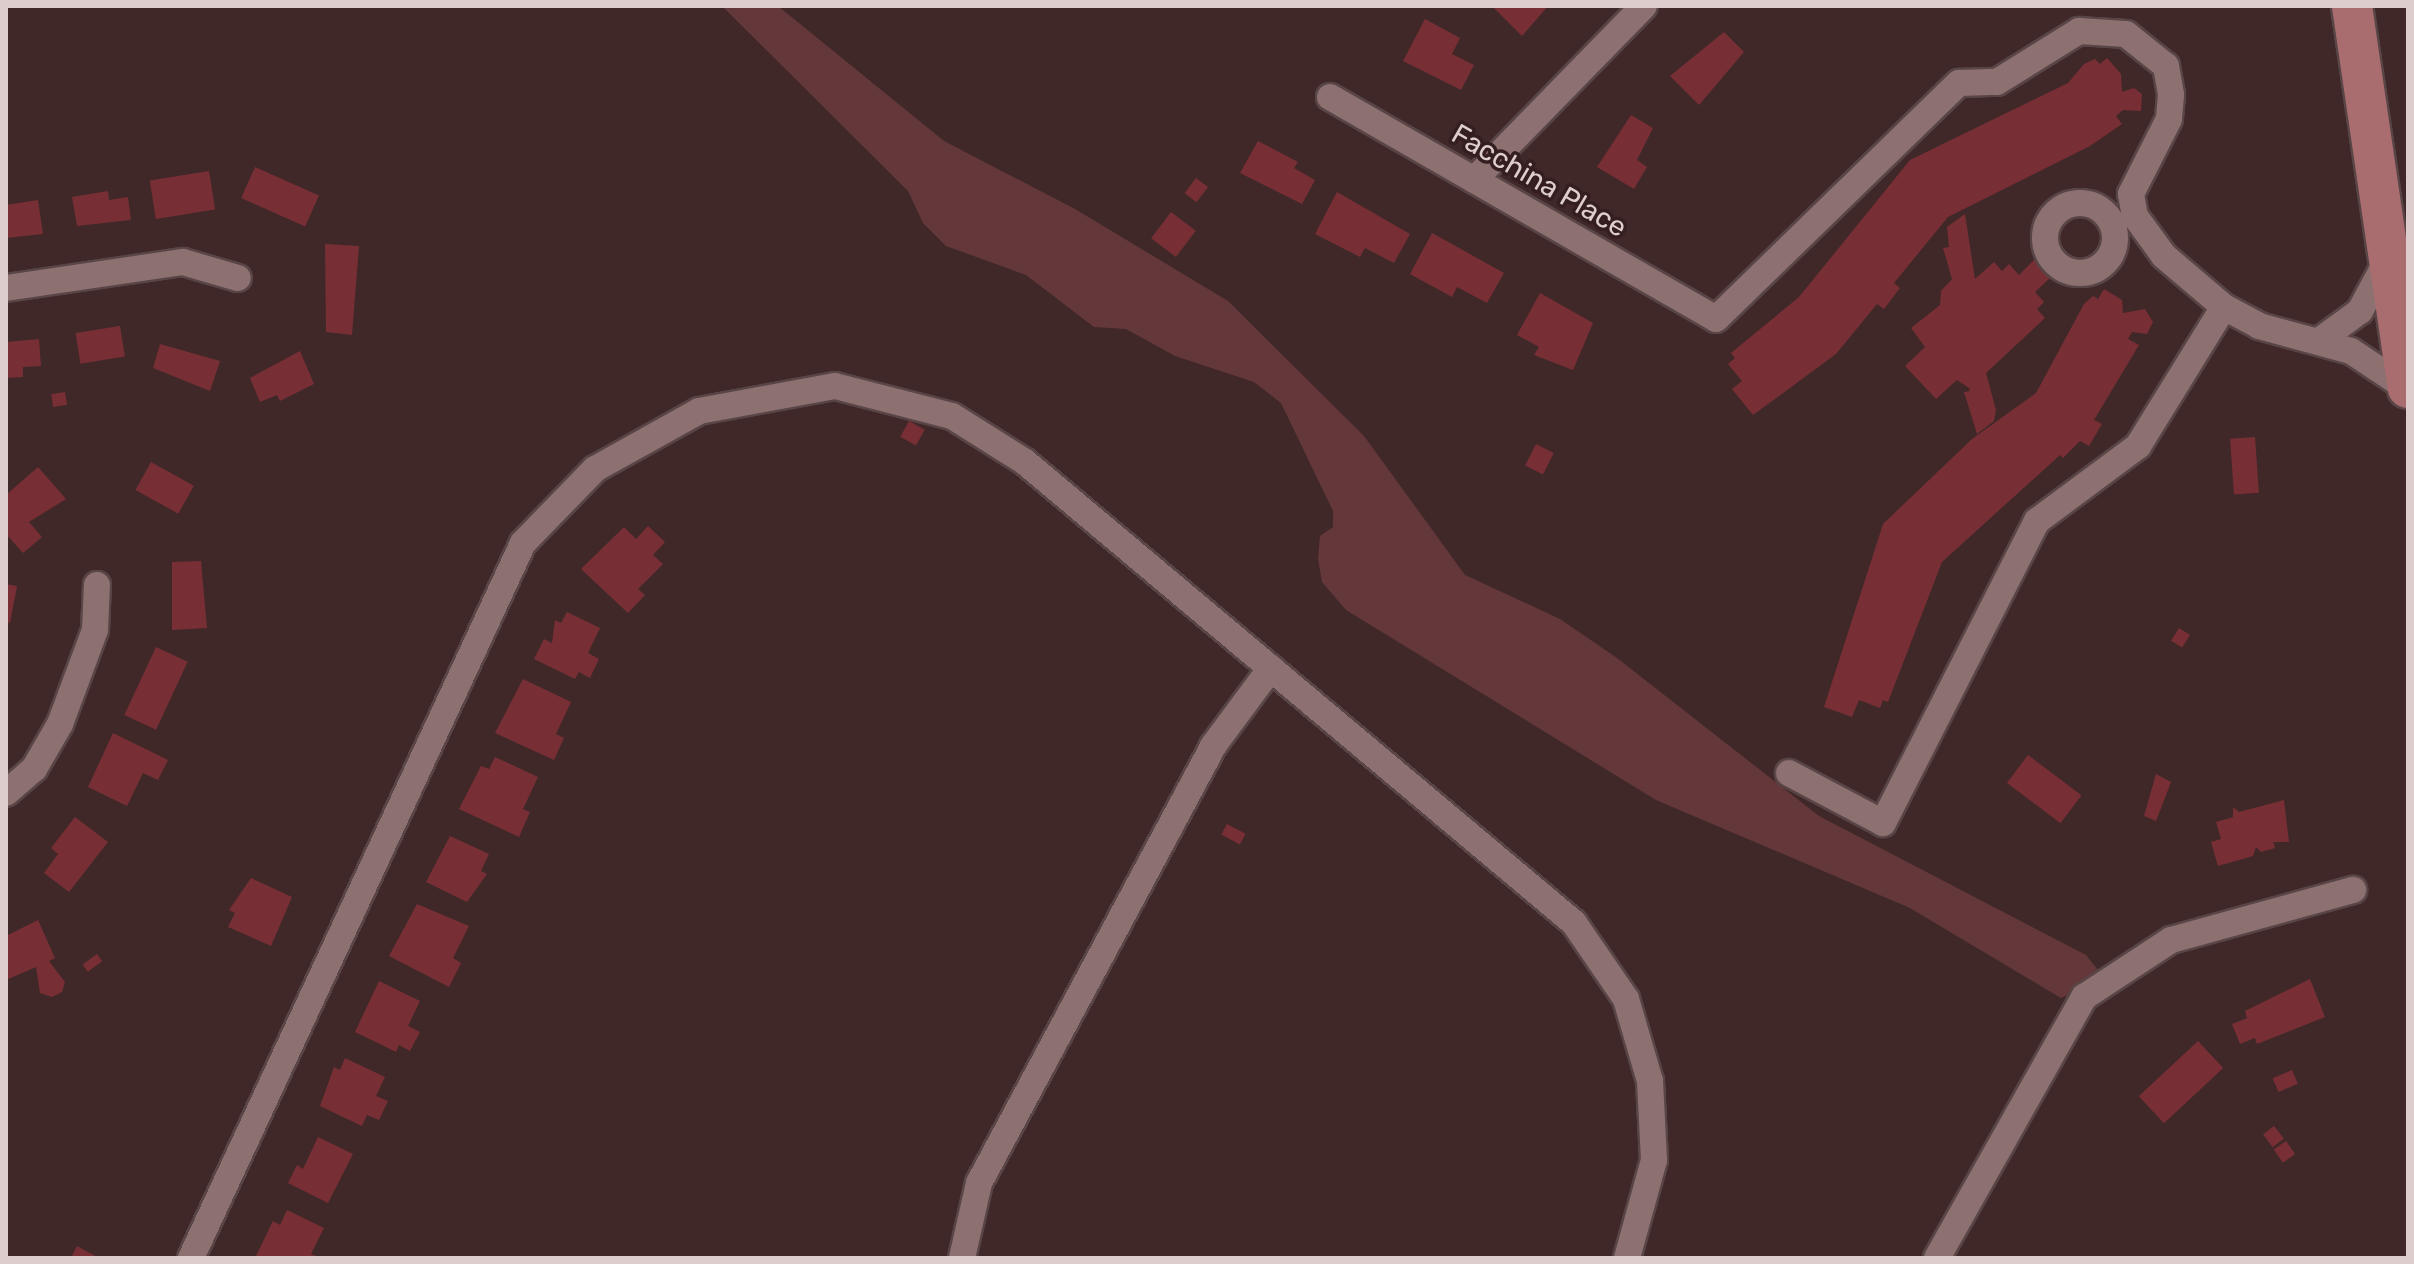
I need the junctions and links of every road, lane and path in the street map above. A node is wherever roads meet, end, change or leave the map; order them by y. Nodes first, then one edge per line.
1 (1644, 6) edge
2 (2352, 6) edge
3 (1330, 97) dead end
4 (1474, 180) junction
5 (2390, 254) junction
6 (238, 278) dead end
7 (6, 288) edge
8 (2224, 307) junction
9 (2319, 341) junction
10 (2408, 388) edge
11 (97, 585) dead end
12 (1271, 668) junction
13 (1789, 773) dead end
14 (6, 793) edge
15 (2353, 890) dead end
16 (191, 1258) edge
17 (962, 1258) edge
18 (1627, 1258) edge
19 (1937, 1258) edge

1 - 4 street
2 - 5 main road
3 - 4 street, Facchina Place
4 - 8 street, Facchina Place
5 - 9 street
5 - 10 main road
6 - 7 street
8 - 9 street
8 - 13 street
9 - 10 street
11 - 14 street
12 - 16 street
12 - 17 street
12 - 18 street
15 - 19 street

